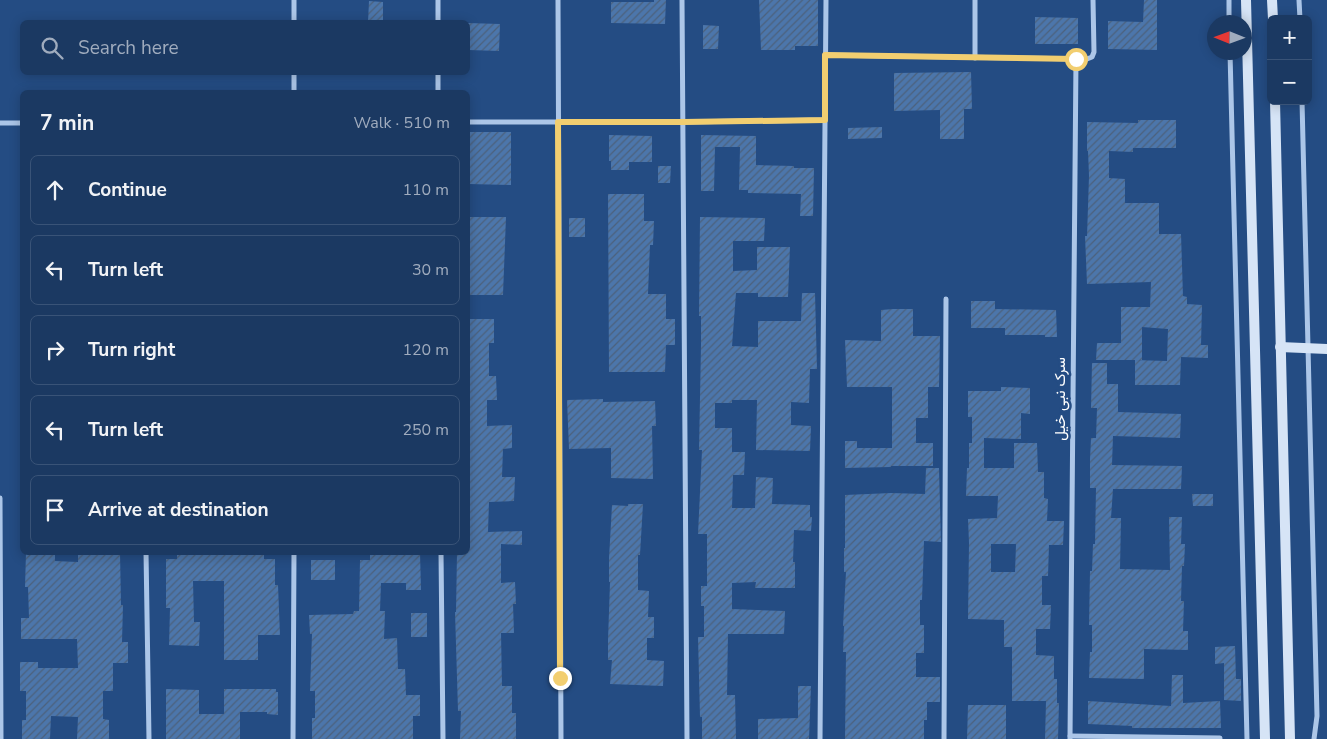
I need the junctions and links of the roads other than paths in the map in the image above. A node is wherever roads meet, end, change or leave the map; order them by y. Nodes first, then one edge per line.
1 (294, 0) edge
2 (438, 0) edge
3 (558, 0) edge
4 (682, 0) edge
5 (826, 0) edge
6 (975, 0) edge
7 (1093, 0) edge
8 (1229, 0) edge
9 (1246, 0) edge
10 (1272, 0) edge
11 (1300, 0) edge
12 (1230, 15) edge
13 (1273, 15) edge
14 (1300, 15) edge
15 (294, 20) edge
16 (438, 20) edge
17 (825, 55) junction
18 (975, 58) junction
19 (1076, 59) junction
20 (1230, 60) edge
21 (294, 75) edge
22 (438, 75) edge
23 (294, 90) edge
24 (438, 90) edge
25 (1274, 105) edge
26 (1302, 105) edge
27 (825, 120) junction
28 (470, 122) edge
29 (558, 122) junction
30 (683, 122) junction
31 (0, 123) edge
32 (20, 123) edge
33 (946, 299) dead end
34 (1280, 348) junction
35 (1308, 348) junction
36 (1327, 350) edge
37 (0, 498) edge
38 (146, 555) edge
39 (294, 555) edge
40 (441, 555) edge
41 (1070, 738) edge
42 (1220, 738) dead end
43 (1, 739) edge
44 (149, 739) edge
45 (293, 739) edge
46 (442, 739) edge
47 (561, 739) edge
48 (687, 739) edge
49 (820, 739) edge
50 (944, 739) edge
51 (1247, 739) edge
52 (1265, 739) edge
53 (1290, 739) edge
54 (1314, 739) edge

1 - 15 street
2 - 16 street
3 - 29 street
4 - 30 street
5 - 17 street
6 - 18 street
7 - 19 street
8 - 12 street
9 - 52 main road
10 - 13 main road
11 - 14 street
17 - 18 street
17 - 27 street
18 - 19 street
19 - 41 street, سرک نبی خیل
20 - 51 street
21 - 23 street
22 - 24 street
25 - 34 main road
26 - 35 street
27 - 30 street
27 - 49 street
28 - 29 street
29 - 30 street
29 - 47 street
30 - 48 street
31 - 32 street
33 - 50 street
34 - 35 main road
34 - 53 main road
35 - 36 main road
35 - 54 street
37 - 43 street
38 - 44 street
39 - 45 street
40 - 46 street
41 - 42 street

